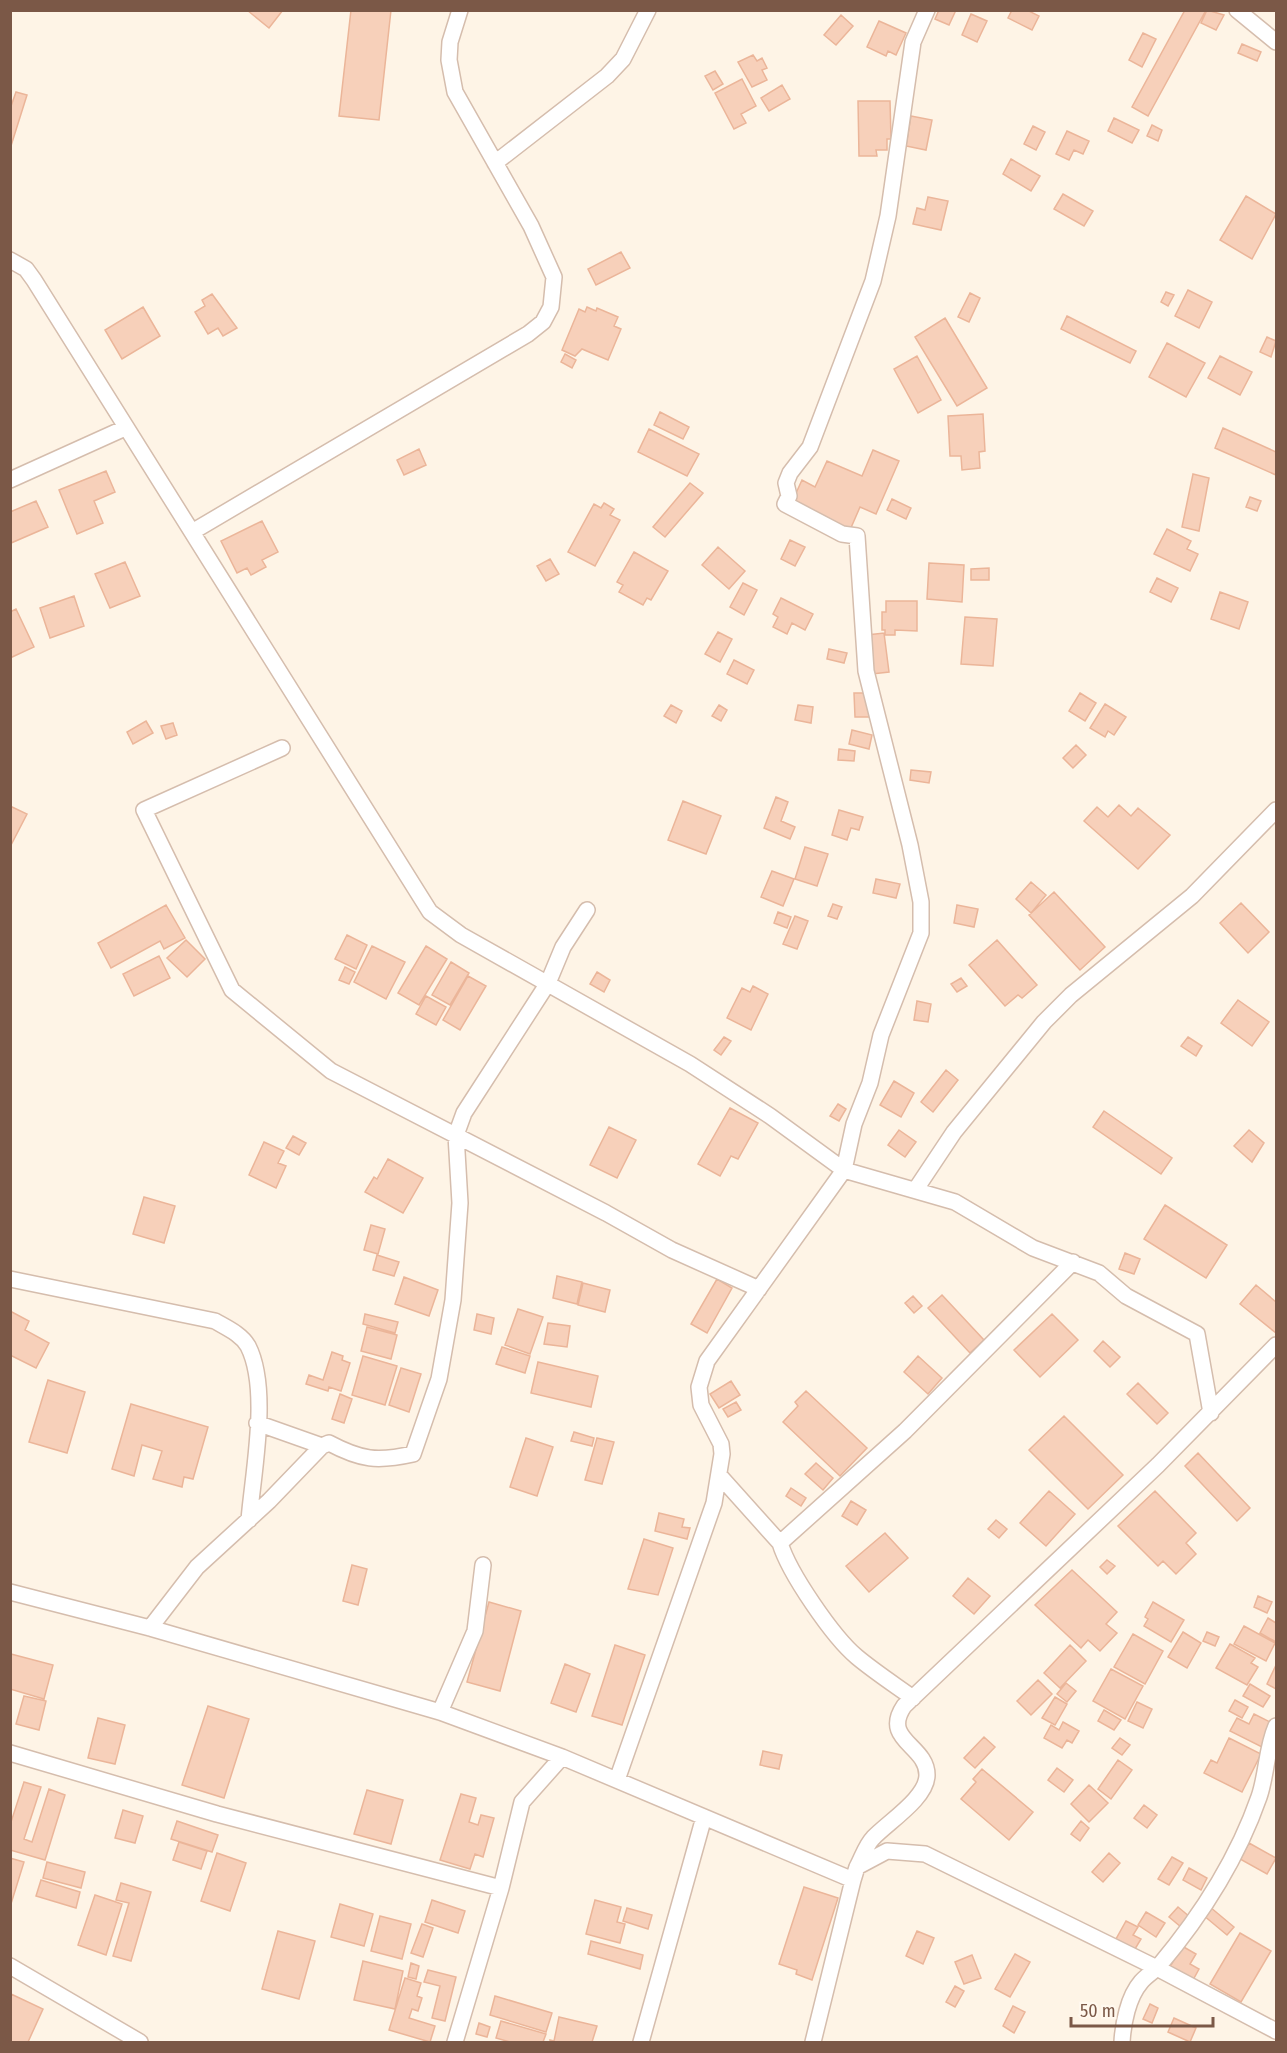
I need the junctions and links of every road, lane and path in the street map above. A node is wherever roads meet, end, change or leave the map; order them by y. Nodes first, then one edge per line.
1 (460, 10) edge
2 (648, 10) edge
3 (927, 10) edge
4 (1238, 10) edge
5 (1276, 42) edge
6 (495, 163) junction
7 (10, 260) edge
8 (125, 428) junction
9 (10, 480) edge
10 (192, 532) junction
11 (282, 748) dead end
12 (1276, 810) edge
13 (587, 910) dead end
14 (548, 983) junction
15 (456, 1135) junction
16 (844, 1170) junction
17 (916, 1189) junction
18 (1073, 1262) junction
19 (10, 1279) edge
20 (759, 1289) junction
21 (1276, 1345) edge
22 (1211, 1413) junction
23 (257, 1423) junction
24 (322, 1446) junction
25 (718, 1475) junction
26 (249, 1520) junction
27 (780, 1543) junction
28 (483, 1565) dead end
29 (10, 1592) edge
30 (150, 1628) junction
31 (913, 1698) junction
32 (440, 1712) junction
33 (1276, 1726) edge
34 (10, 1753) edge
35 (562, 1757) junction
36 (617, 1780) junction
37 (704, 1817) junction
38 (855, 1873) junction
39 (501, 1887) junction
40 (10, 1966) edge
41 (1157, 1968) junction
42 (1276, 2031) edge
43 (140, 2043) edge
44 (455, 2043) edge
45 (641, 2043) edge
46 (813, 2043) edge
47 (1122, 2043) edge

1 - 6 street
2 - 6 street
3 - 16 street
4 - 5 street
6 - 10 street
7 - 8 street
8 - 9 street
8 - 10 street
10 - 14 street
11 - 15 street
12 - 17 street
13 - 14 street
14 - 15 street
14 - 16 street
15 - 20 street
15 - 24 street
16 - 17 street
16 - 20 street
17 - 18 street
18 - 22 street
18 - 27 street
19 - 23 street
20 - 25 street
21 - 22 street
22 - 31 street
23 - 24 street
23 - 26 street
24 - 26 street
25 - 27 street
25 - 36 street
26 - 30 street
27 - 31 street
28 - 32 street
29 - 30 street
30 - 32 street
31 - 38 street
32 - 35 street
33 - 41 street
34 - 39 street
35 - 36 street
35 - 39 street
36 - 37 street
37 - 38 street
37 - 45 street
38 - 41 street
38 - 46 street
39 - 44 street
40 - 43 street
41 - 42 street
41 - 47 street

